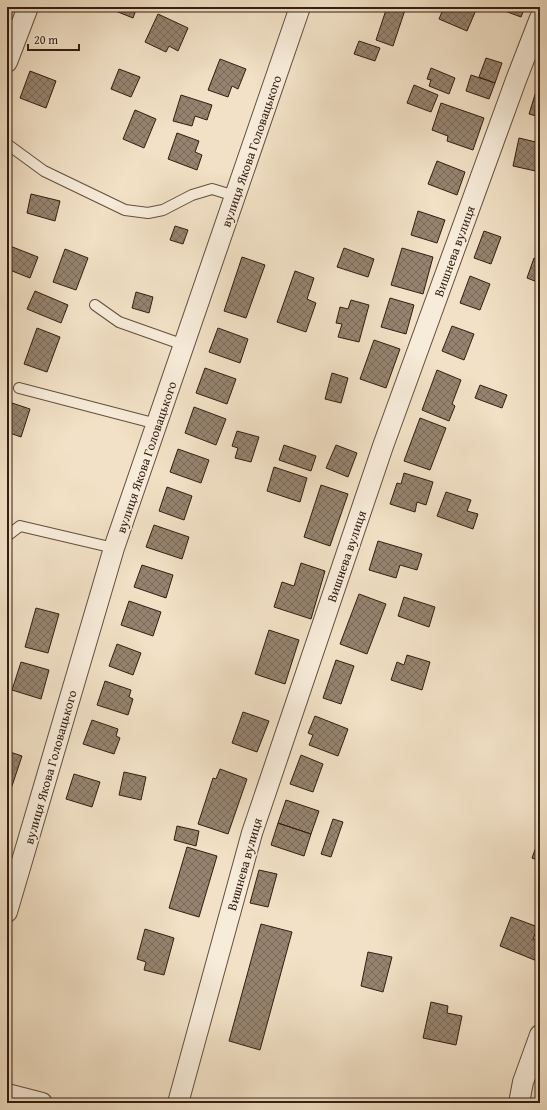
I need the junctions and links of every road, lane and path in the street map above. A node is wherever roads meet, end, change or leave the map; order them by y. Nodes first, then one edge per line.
1 (28, 7) edge
2 (300, 7) edge
3 (540, 18) edge
4 (7, 62) edge
5 (7, 144) edge
6 (235, 196) junction
7 (95, 305) dead end
8 (184, 345) junction
9 (19, 388) dead end
10 (157, 424) junction
11 (7, 536) edge
12 (114, 548) junction
13 (7, 912) edge
14 (540, 1035) edge
15 (7, 1094) edge
16 (42, 1103) edge
17 (178, 1103) edge
18 (519, 1103) edge

1 - 4 street
2 - 6 street, вулиця Якова Головацького
3 - 17 street, Вишнева вулиця
5 - 6 lane
6 - 8 street, вулиця Якова Головацького
7 - 8 lane
8 - 10 street, вулиця Якова Головацького
9 - 10 lane
10 - 12 street, вулиця Якова Головацького
11 - 12 lane
12 - 13 street, вулиця Якова Головацького
14 - 18 street
15 - 16 street

